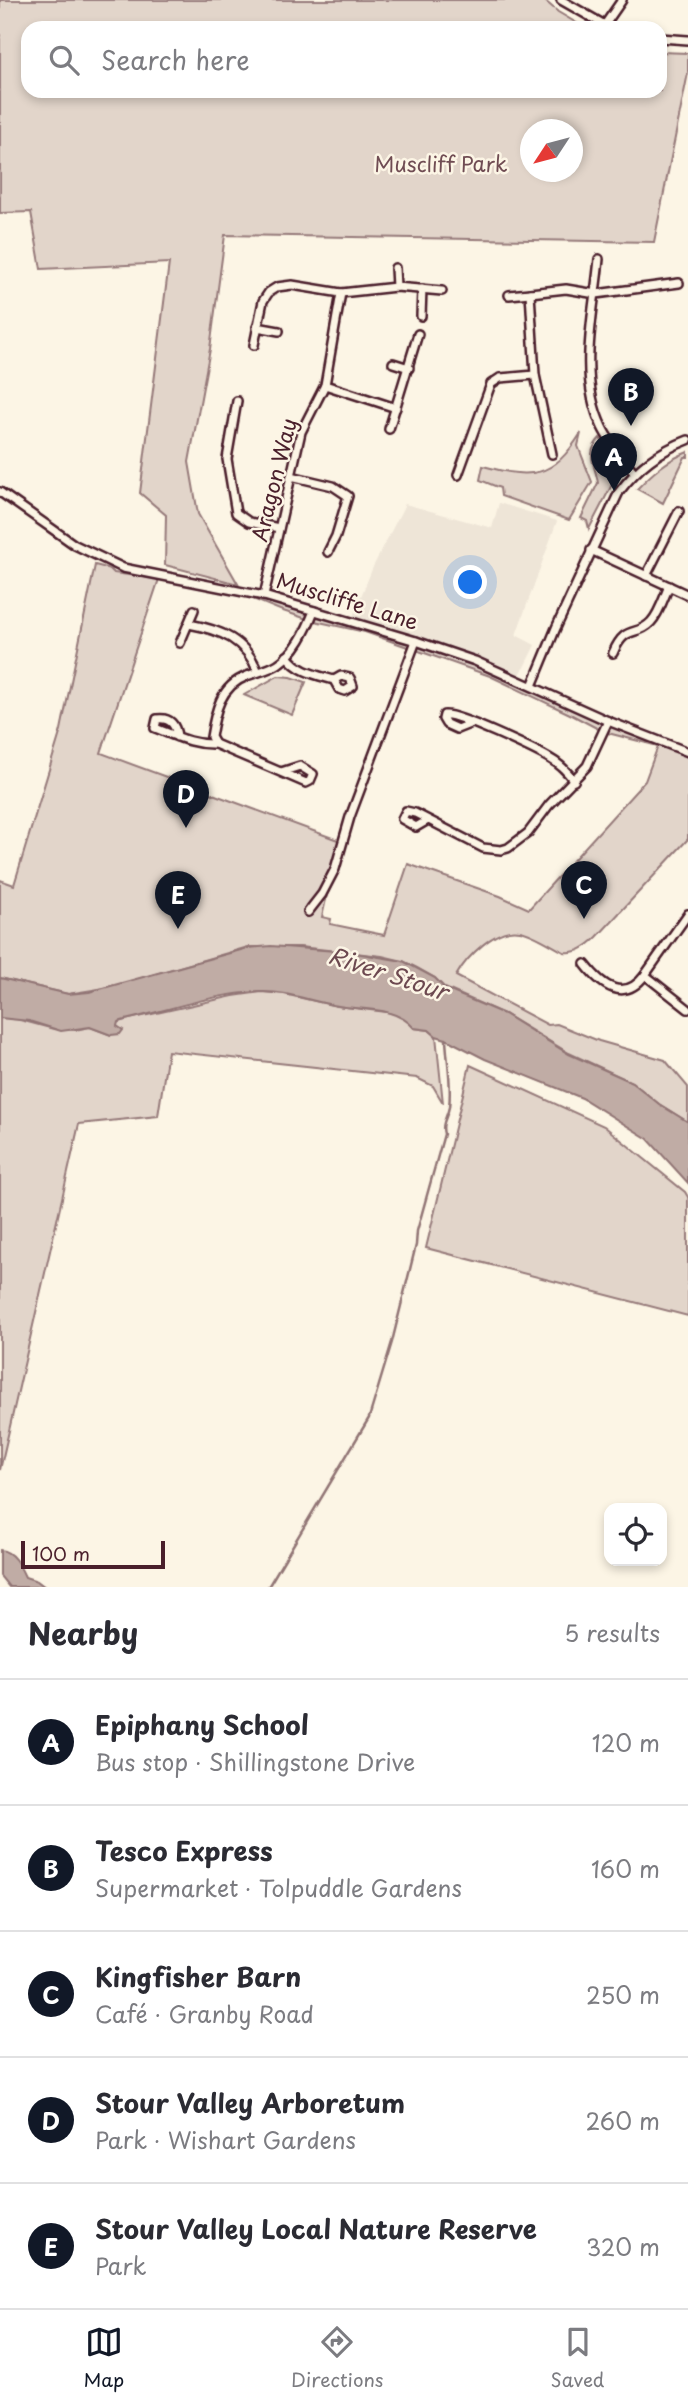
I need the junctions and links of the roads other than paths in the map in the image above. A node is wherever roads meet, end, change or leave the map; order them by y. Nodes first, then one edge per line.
1 (561, 0) edge
2 (622, 0) edge
3 (597, 21) edge
4 (610, 21) edge
5 (667, 38) edge
6 (688, 40) edge
7 (599, 260) dead end
8 (395, 268) dead end
9 (679, 283) dead end
10 (396, 287) junction
11 (422, 289) junction
12 (442, 291) dead end
13 (341, 293) junction
14 (530, 293) junction
15 (596, 294) junction
16 (509, 295) dead end
17 (421, 316) dead end
18 (257, 327) junction
19 (279, 331) dead end
20 (418, 334) dead end
21 (254, 345) dead end
22 (393, 363) dead end
23 (409, 368) junction
24 (536, 375) junction
25 (325, 385) junction
26 (237, 401) dead end
27 (396, 408) junction
28 (389, 429) dead end
29 (688, 440) edge
30 (552, 454) dead end
31 (634, 472) junction
32 (458, 474) dead end
33 (291, 476) junction
34 (358, 491) dead end
35 (0, 492) edge
36 (348, 496) junction
37 (679, 511) dead end
38 (279, 528) junction
39 (591, 550) junction
40 (328, 552) dead end
41 (646, 576) junction
42 (669, 586) junction
43 (688, 595) edge
44 (264, 596) junction
45 (194, 610) dead end
46 (314, 611) junction
47 (189, 624) junction
48 (416, 640) junction
49 (180, 643) dead end
50 (613, 653) dead end
51 (288, 656) junction
52 (258, 672) junction
53 (334, 680) dead end
54 (533, 686) junction
55 (608, 721) junction
56 (472, 723) dead end
57 (177, 737) dead end
58 (215, 744) junction
59 (688, 752) edge
60 (281, 772) dead end
61 (573, 781) junction
62 (428, 820) dead end
63 (308, 912) dead end
64 (688, 914) edge
65 (585, 964) dead end
66 (645, 975) junction
67 (688, 1009) edge

1 - 3 street
2 - 4 street
5 - 6 street
7 - 15 street
8 - 10 street
9 - 15 street
10 - 11 street
10 - 13 street
11 - 12 street
11 - 17 street
13 - 18 street
13 - 25 street, Aragon Way
14 - 15 street
14 - 16 street
14 - 24 street
15 - 31 street
18 - 19 street
18 - 21 street
20 - 23 street
22 - 23 street
23 - 27 street
24 - 30 street
24 - 32 street
25 - 27 street
25 - 33 street, Aragon Way
26 - 38 street
27 - 28 street
29 - 31 street
31 - 39 street
33 - 36 street
33 - 38 street, Aragon Way
34 - 36 street
35 - 44 street, Muscliffe Lane
36 - 40 street
37 - 41 street
38 - 44 street, Aragon Way
39 - 41 street
39 - 54 street
41 - 42 street
42 - 43 street
42 - 50 street
44 - 46 street, Muscliffe Lane
45 - 47 street
46 - 48 street, Muscliffe Lane
46 - 51 street
47 - 49 street
47 - 52 street
48 - 54 street, Muscliffe Lane
48 - 63 street
51 - 52 street
51 - 53 street
52 - 58 street
54 - 55 street, Muscliffe Lane
55 - 59 street, Muscliffe Lane
55 - 61 street
56 - 61 street
57 - 58 street
58 - 60 street
61 - 62 street
64 - 66 street
65 - 66 street
66 - 67 street

